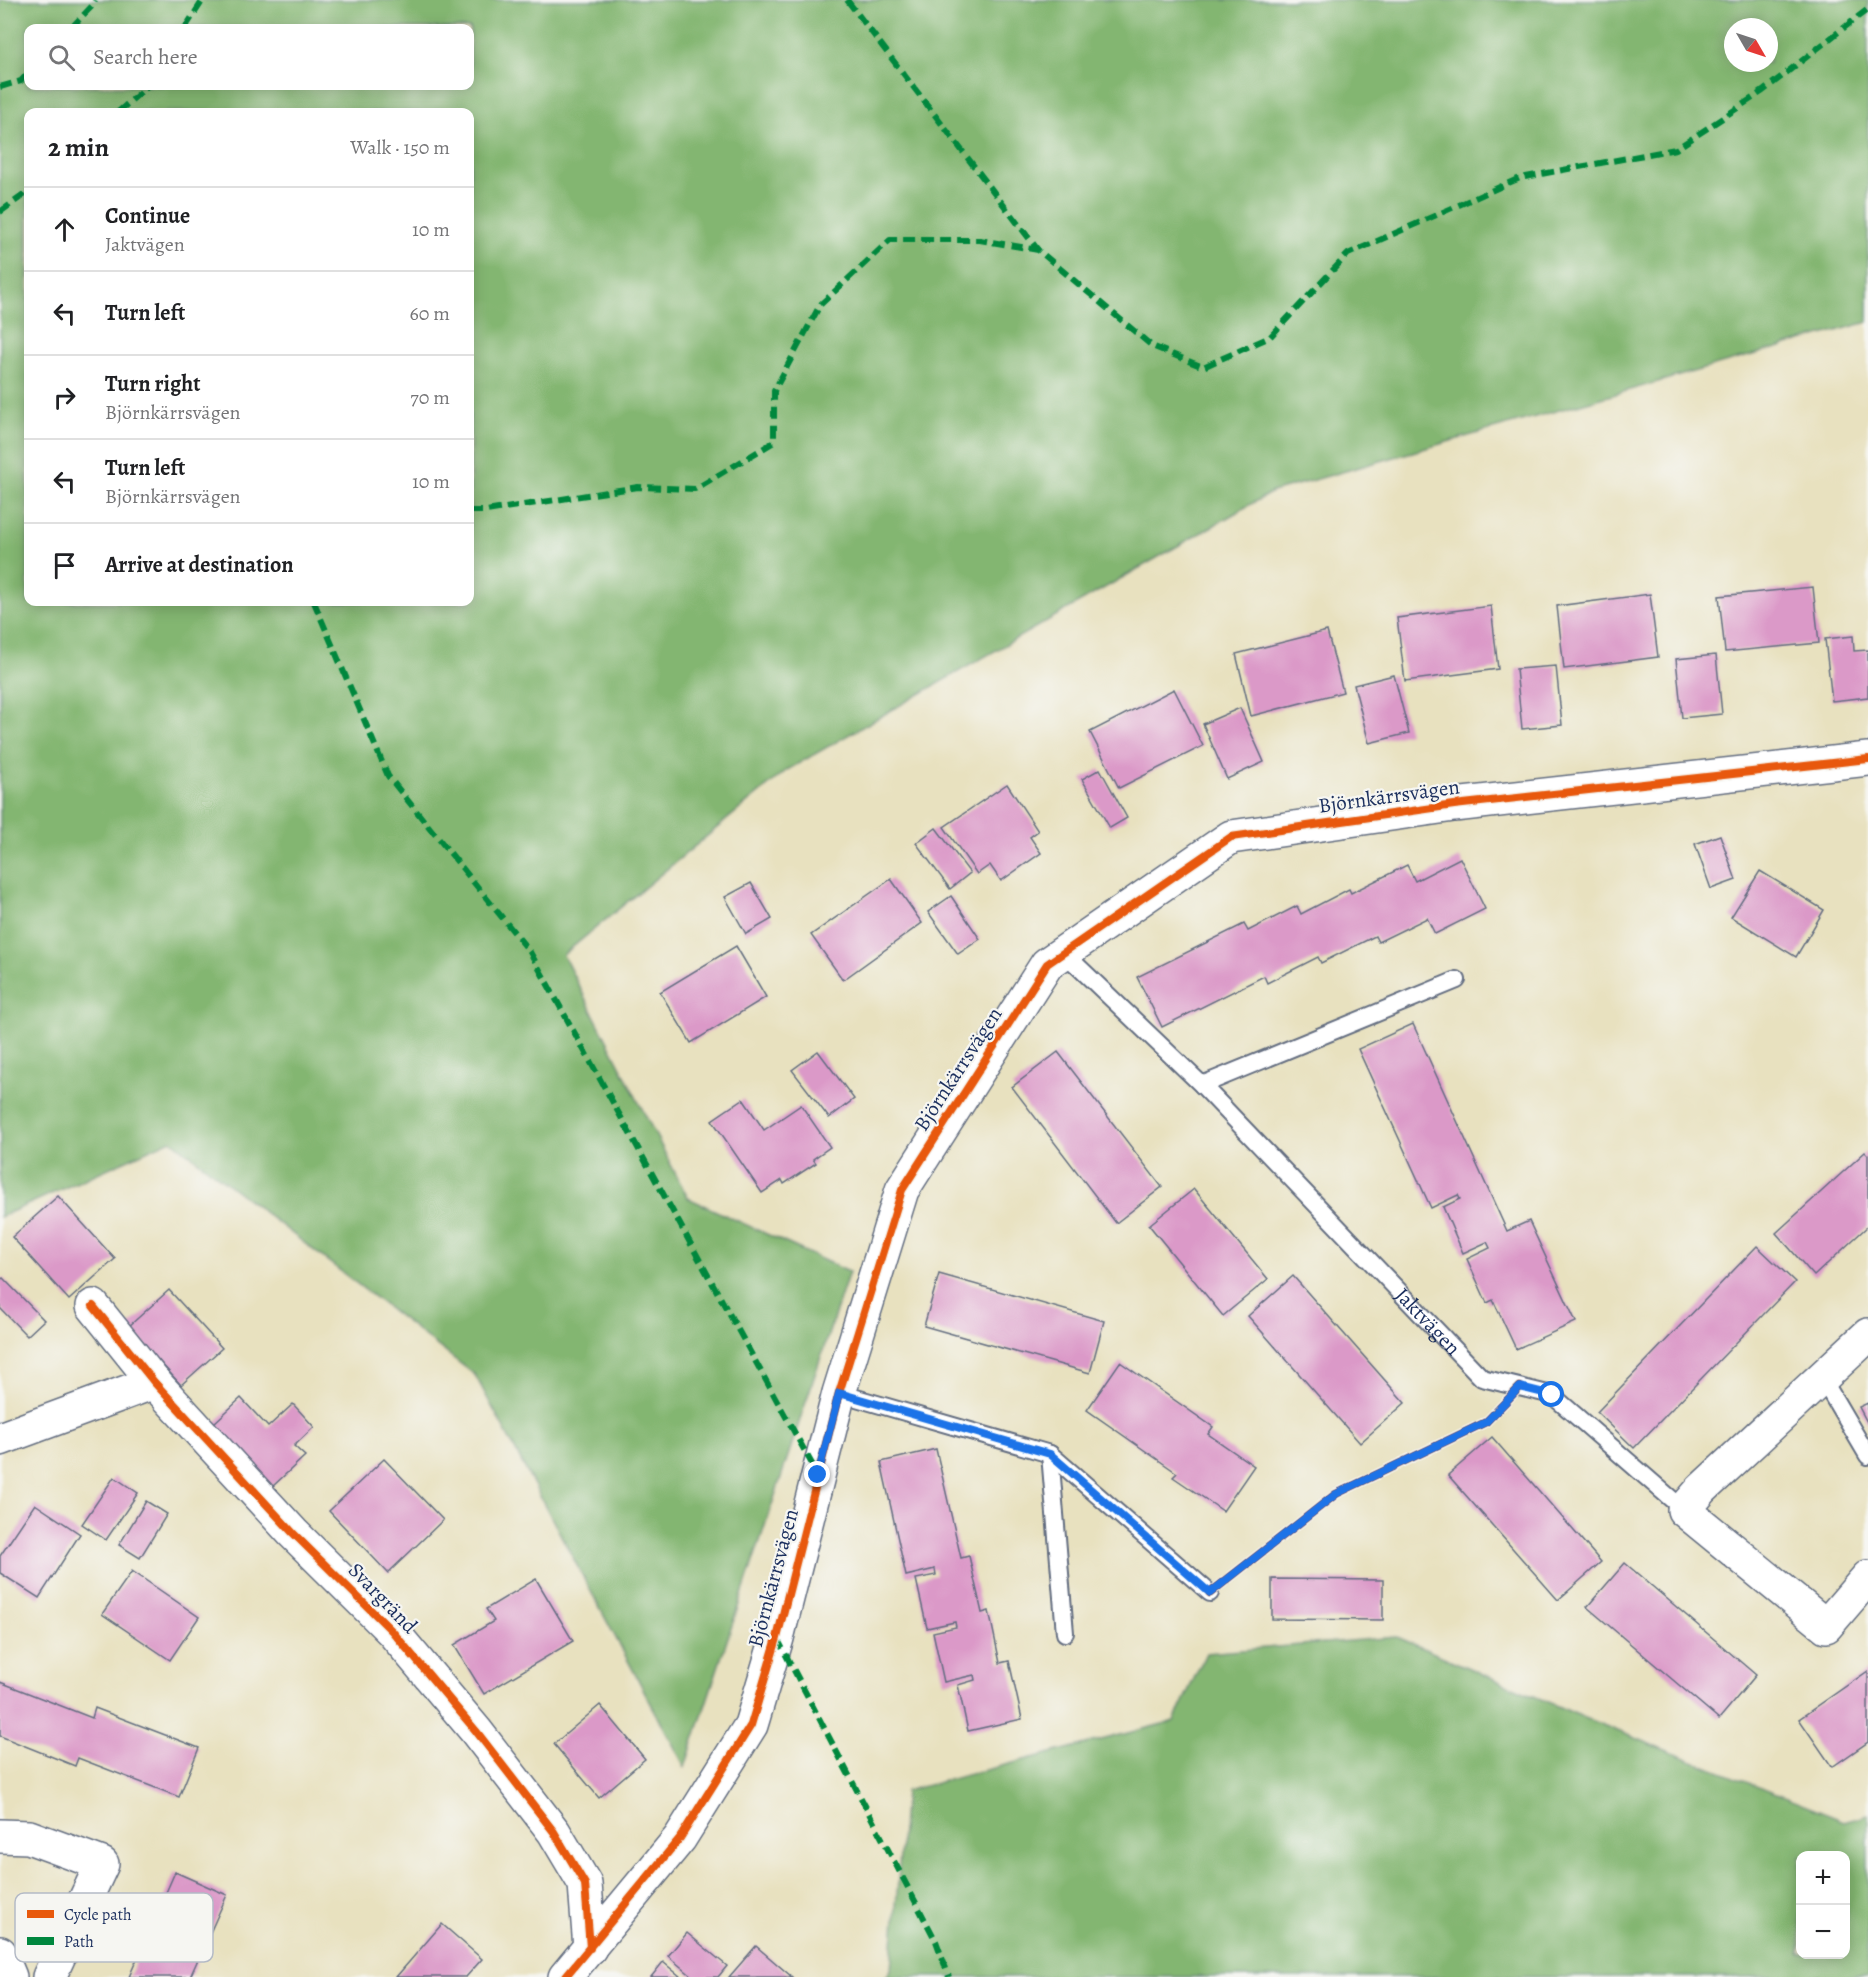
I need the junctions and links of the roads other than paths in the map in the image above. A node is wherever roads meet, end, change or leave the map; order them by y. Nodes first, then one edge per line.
1 (1868, 759) edge
2 (1064, 952) junction
3 (1457, 980) dead end
4 (1202, 1085) junction
5 (93, 1306) dead end
6 (1868, 1335) edge
7 (1822, 1378) junction
8 (154, 1382) junction
9 (839, 1393) junction
10 (0, 1439) edge
11 (1050, 1454) junction
12 (1868, 1456) edge
13 (1684, 1510) junction
14 (1868, 1577) edge
15 (1210, 1593) dead end
16 (1065, 1633) dead end
17 (0, 1836) edge
18 (88, 1893) edge
19 (591, 1948) junction
20 (0, 1953) edge
21 (56, 1962) edge
22 (10, 1977) edge
23 (49, 1977) edge
24 (565, 1977) edge

1 - 2 street, Björnkärrsvägen
2 - 4 lane, Jaktvägen
2 - 9 street, Björnkärrsvägen
3 - 4 lane
4 - 13 lane, Jaktvägen
5 - 8 street, Svargränd
6 - 7 street
7 - 12 lane
7 - 13 street
8 - 10 street
8 - 19 street, Svargränd
9 - 11 lane
9 - 19 street, Björnkärrsvägen
11 - 15 lane
11 - 16 lane
13 - 14 street, Jaktvägen
17 - 18 street
19 - 24 street, Björnkärrsvägen
20 - 22 street
21 - 23 street

